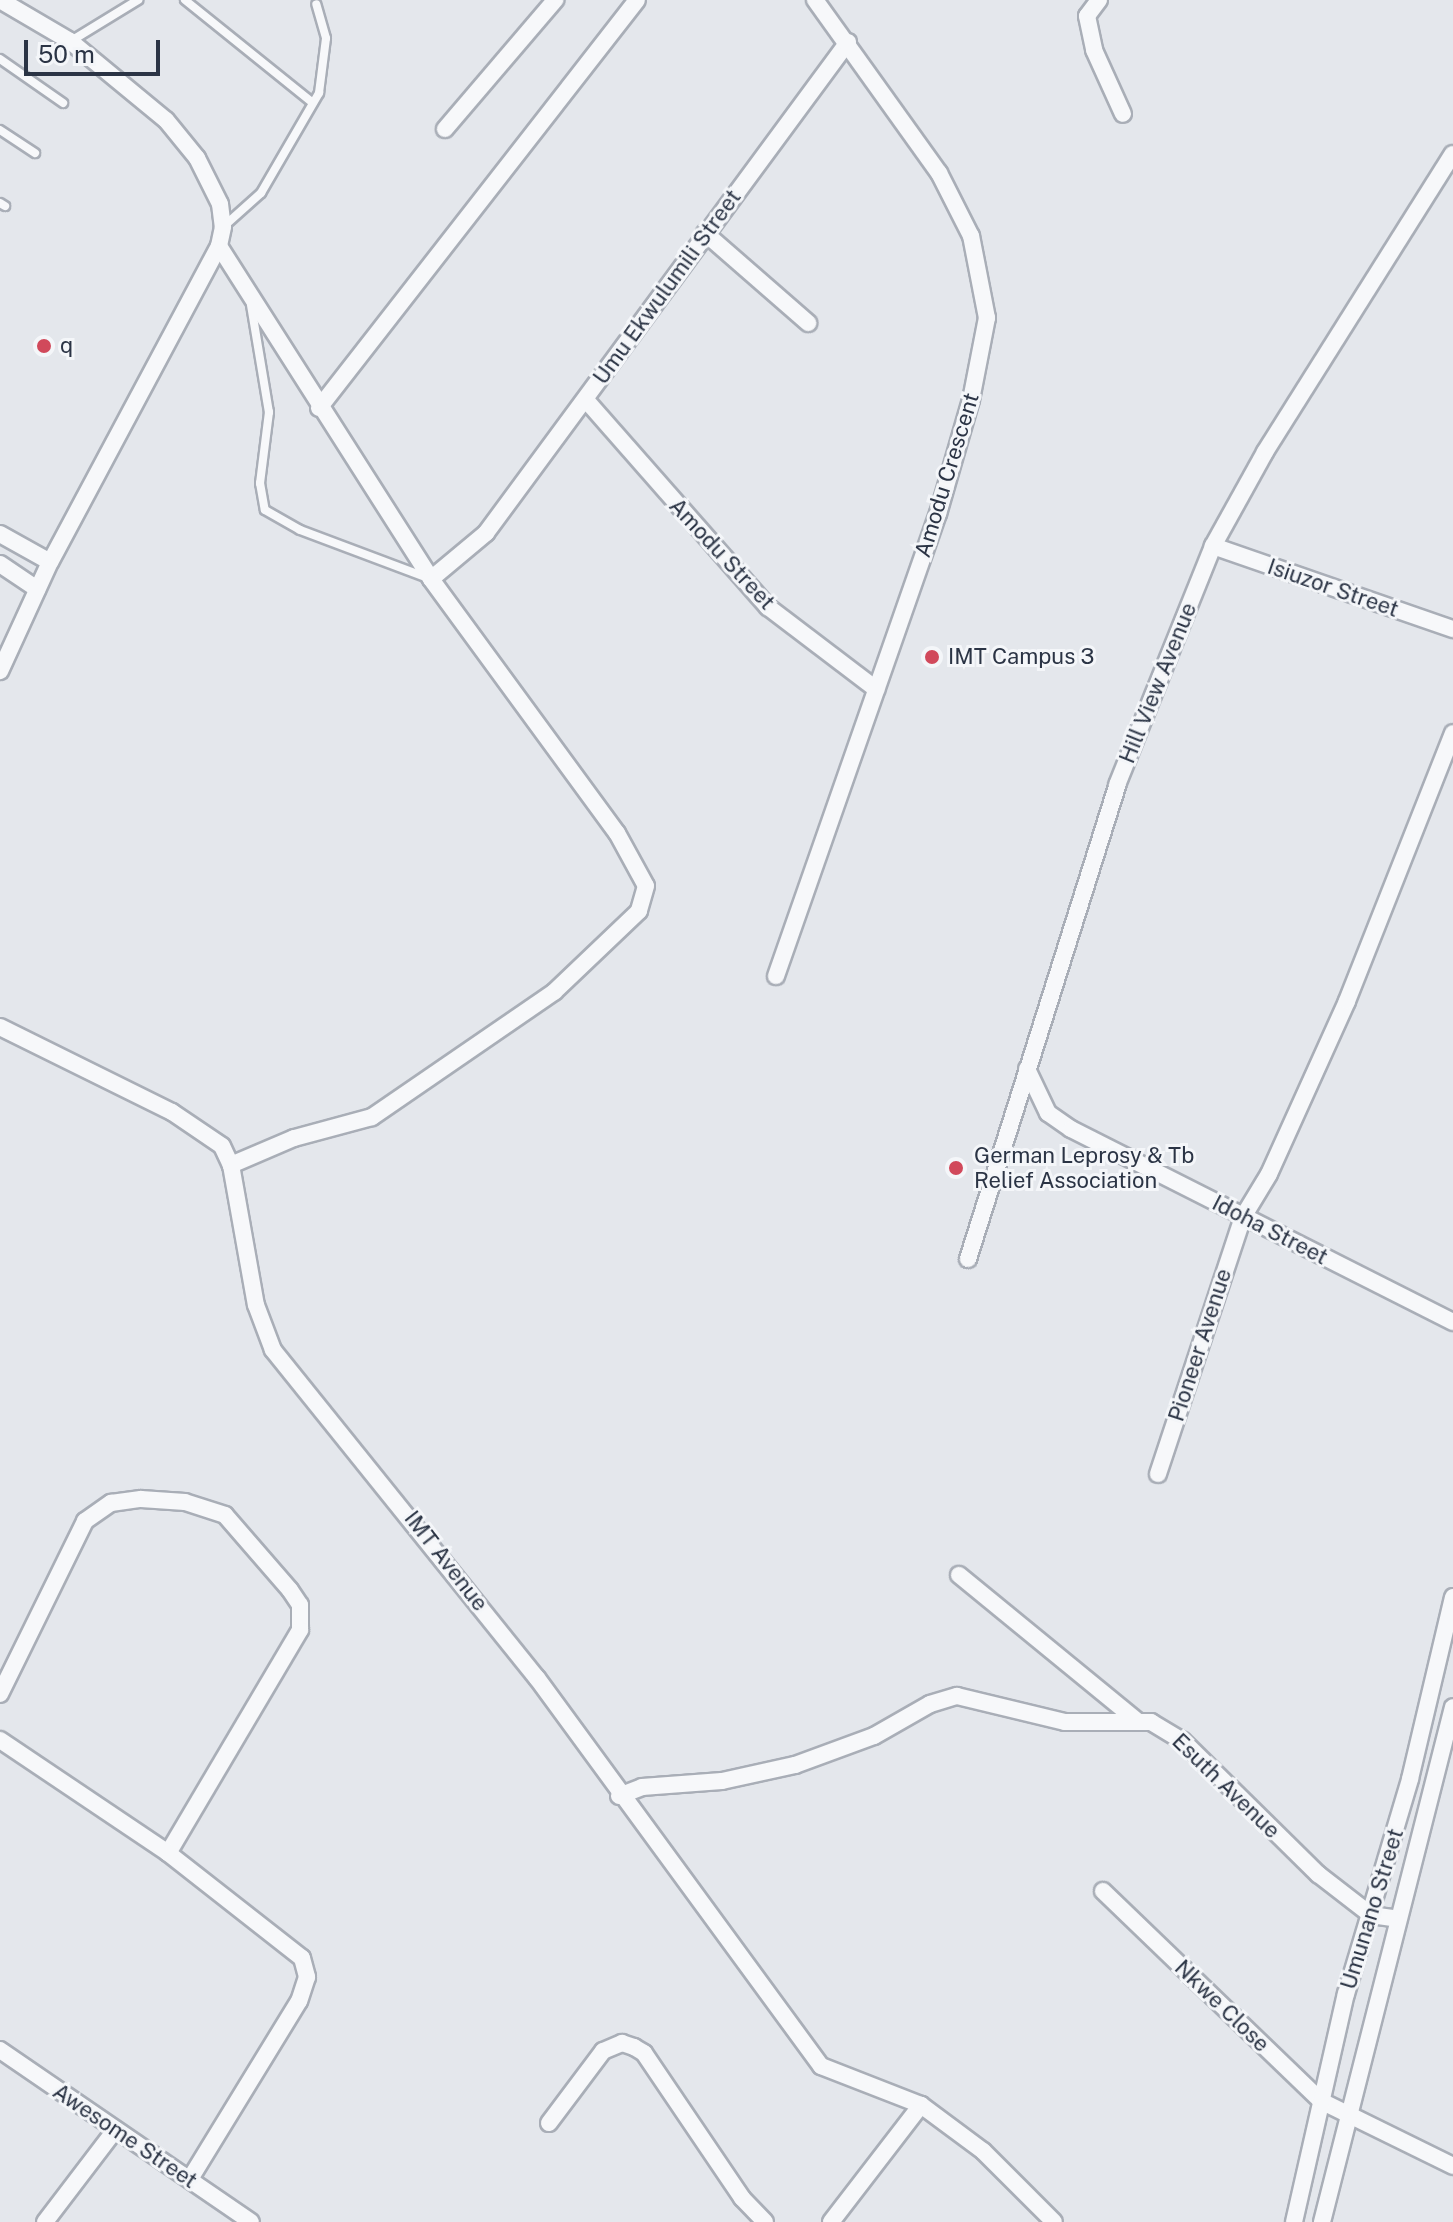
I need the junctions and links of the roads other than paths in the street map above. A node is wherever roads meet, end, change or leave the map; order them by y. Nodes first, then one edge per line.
1 (0, 0) edge
2 (138, 0) edge
3 (185, 0) edge
4 (555, 0) edge
5 (637, 0) edge
6 (815, 0) edge
7 (1099, 0) edge
8 (316, 4) dead end
9 (70, 41) junction
10 (848, 42) junction
11 (0, 59) edge
12 (63, 103) dead end
13 (313, 103) junction
14 (1123, 114) dead end
15 (445, 129) dead end
16 (0, 130) edge
17 (35, 153) dead end
18 (1453, 154) edge
19 (223, 227) junction
20 (705, 233) junction
21 (219, 246) junction
22 (249, 296) junction
23 (808, 323) dead end
24 (586, 400) junction
25 (319, 408) junction
26 (0, 534) edge
27 (1213, 546) junction
28 (50, 562) junction
29 (0, 564) edge
30 (431, 579) junction
31 (37, 589) junction
32 (1453, 629) edge
33 (0, 671) edge
34 (876, 689) junction
35 (1453, 733) edge
36 (776, 976) dead end
37 (0, 1027) edge
38 (1027, 1069) junction
39 (231, 1165) junction
40 (1243, 1217) junction
41 (968, 1259) dead end
42 (1453, 1322) edge
43 (1158, 1474) dead end
44 (959, 1575) dead end
45 (1453, 1597) edge
46 (1447, 1656) edge
47 (0, 1694) edge
48 (1453, 1707) edge
49 (1136, 1720) junction
50 (0, 1740) edge
51 (619, 1796) junction
52 (168, 1853) junction
53 (1103, 1891) dead end
54 (1371, 1915) junction
55 (1398, 1919) junction
56 (0, 2050) edge
57 (1321, 2101) junction
58 (921, 2105) junction
59 (1346, 2114) junction
60 (549, 2123) dead end
61 (115, 2130) junction
62 (1453, 2166) edge
63 (190, 2179) junction
64 (45, 2222) edge
65 (251, 2222) edge
66 (765, 2222) edge
67 (831, 2222) edge
68 (1054, 2222) edge
69 (1294, 2222) edge
70 (1322, 2222) edge

1 - 9 street
2 - 9 lane
3 - 13 lane
4 - 15 street
5 - 25 street
6 - 10 street, Amodu Crescent
7 - 14 street
8 - 13 lane
9 - 19 street
10 - 20 street, Umu Ekwulumili Street
10 - 34 street, Amodu Crescent
11 - 12 lane
13 - 19 lane
16 - 17 lane
18 - 27 street, Hill View Avenue
19 - 21 street
20 - 23 street
20 - 24 street, Umu Ekwulumili Street
21 - 22 street
21 - 28 street
22 - 25 street
22 - 30 lane
24 - 30 street, Umu Ekwulumili Street
24 - 34 street, Amodu Street
25 - 30 street
26 - 28 street
27 - 32 street, Isiuzor Street
27 - 38 street, Hill View Avenue
28 - 31 street
29 - 31 street
30 - 39 street
31 - 33 street
34 - 36 street, Amodu Crescent
35 - 40 street, Pioneer Avenue
37 - 39 street, IMT Avenue
38 - 40 street, Idoha Street
38 - 41 street, Hill View Avenue
39 - 51 street, IMT Avenue
40 - 42 street, Idoha Street
40 - 43 street, Pioneer Avenue
44 - 49 street
45 - 46 street, Umunano Street
46 - 54 street, Umunano Street
47 - 52 street
48 - 55 street, Umunano Street
49 - 51 street, Esuth Avenue
49 - 54 street, Esuth Avenue
50 - 52 street
51 - 58 street, IMT Avenue
52 - 63 street
53 - 57 street, Nkwe Close
54 - 55 street
54 - 57 street, Umunano Street
55 - 59 street, Umunano Street
56 - 61 street, Awesome Street
57 - 59 street, Nkwe Close
57 - 69 street, Umunano Street
58 - 67 street
58 - 68 street, IMT Avenue
59 - 62 street, Nkwe Close
59 - 70 street, Umunano Street
60 - 66 street
61 - 63 street, Awesome Street
61 - 64 street
63 - 65 street, Awesome Street

